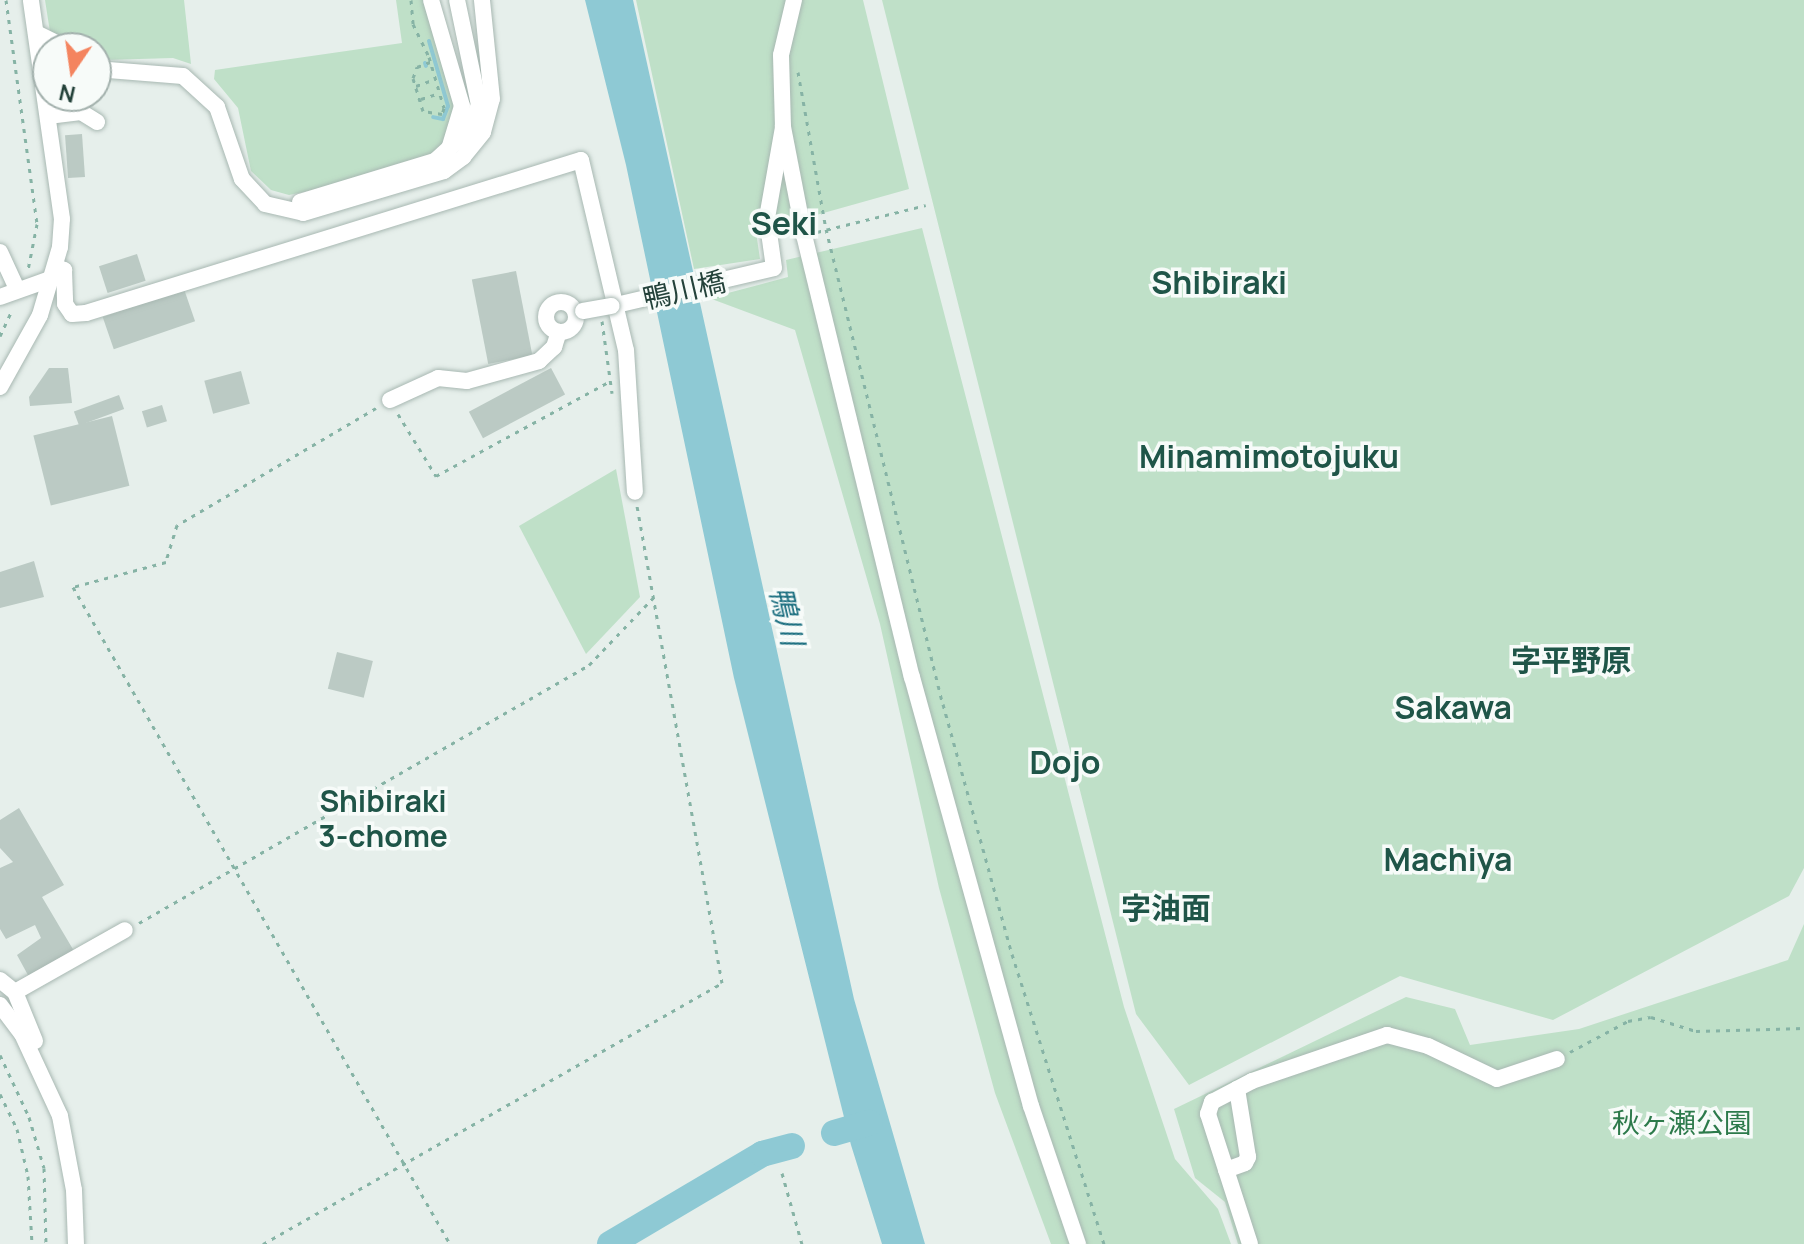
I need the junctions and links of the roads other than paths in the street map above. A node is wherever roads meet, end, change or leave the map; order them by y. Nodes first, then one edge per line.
1 (31, 0) edge
2 (431, 0) edge
3 (457, 0) edge
4 (482, 0) edge
5 (794, 0) edge
6 (36, 32) edge
7 (112, 66) edge
8 (112, 70) edge
9 (48, 112) edge
10 (48, 116) junction
11 (97, 122) dead end
12 (783, 127) junction
13 (448, 154) junction
14 (0, 252) edge
15 (55, 273) junction
16 (20, 288) junction
17 (0, 297) edge
18 (602, 308) junction
19 (559, 332) junction
20 (0, 387) edge
21 (390, 400) road end
22 (635, 492) road end
23 (125, 930) road end
24 (0, 980) edge
25 (15, 992) junction
26 (0, 1005) edge
27 (1557, 1059) road end
28 (37, 1062) junction
29 (1237, 1089) junction
30 (1226, 1170) junction
31 (76, 1244) edge
32 (1078, 1244) edge
33 (1250, 1244) edge

1 - 6 street
2 - 13 street
3 - 13 street
4 - 8 street
5 - 12 street
7 - 13 street
9 - 10 street
10 - 11 street
10 - 15 street
12 - 18 street, 鴨川橋
12 - 32 street
14 - 16 street
15 - 16 street
15 - 18 street
15 - 20 street
16 - 17 street
18 - 19 street
18 - 19 street, 鴨川橋
18 - 22 street
19 - 21 street
23 - 25 street
24 - 25 street
25 - 28 street
26 - 28 street
27 - 29 street
28 - 31 street
29 - 30 street
29 - 30 street
30 - 33 street

